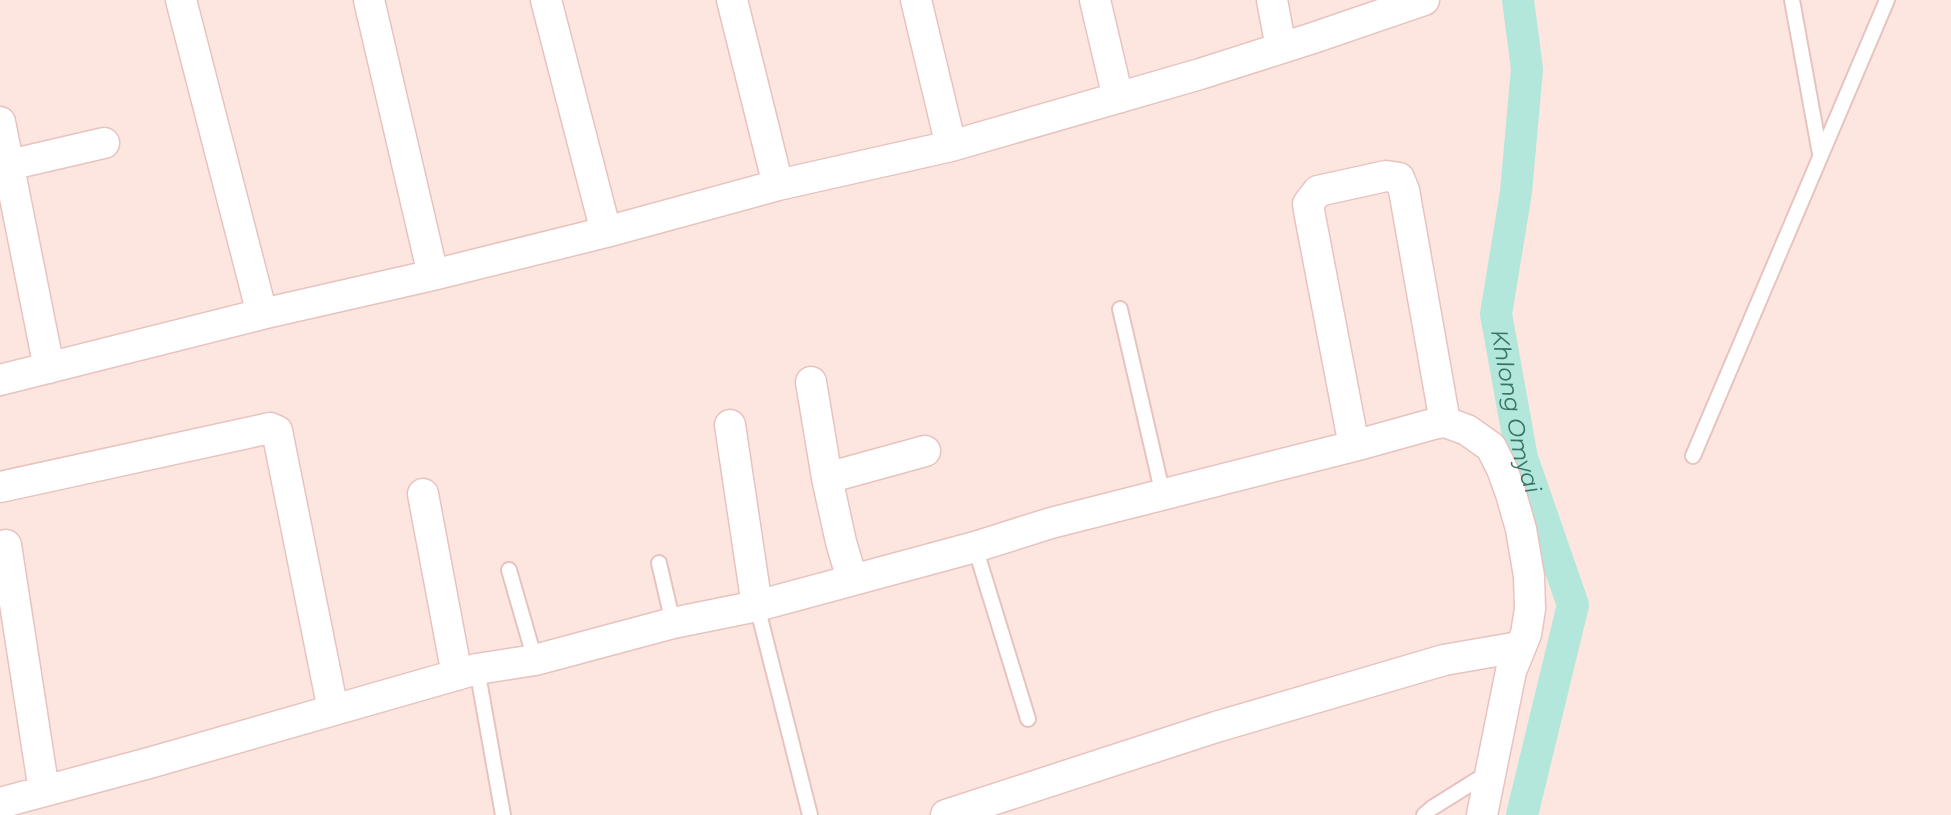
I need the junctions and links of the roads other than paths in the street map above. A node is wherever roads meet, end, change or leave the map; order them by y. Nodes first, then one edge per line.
1 (181, 0) edge
2 (369, 0) edge
3 (546, 0) edge
4 (732, 0) edge
5 (916, 0) edge
6 (1094, 0) edge
7 (1272, 0) edge
8 (1424, 0) edge
9 (1792, 0) edge
10 (1887, 0) edge
11 (1282, 48) junction
12 (1118, 99) junction
13 (0, 122) edge
14 (104, 143) dead end
15 (951, 146) junction
16 (1821, 156) junction
17 (9, 165) junction
18 (778, 185) junction
19 (606, 232) junction
20 (433, 275) junction
21 (1120, 309) dead end
22 (262, 314) junction
23 (49, 368) junction
24 (0, 380) edge
25 (811, 382) dead end
26 (1446, 422) junction
27 (730, 425) dead end
28 (1354, 446) junction
29 (925, 451) dead end
30 (1693, 456) dead end
31 (827, 478) junction
32 (0, 487) edge
33 (423, 494) dead end
34 (1163, 495) junction
35 (6, 545) dead end
36 (975, 547) junction
37 (659, 563) dead end
38 (509, 570) dead end
39 (852, 579) junction
40 (757, 606) junction
41 (673, 623) junction
42 (1519, 647) junction
43 (535, 660) junction
44 (467, 672) junction
45 (333, 710) junction
46 (1028, 719) dead end
47 (1489, 773) junction
48 (44, 791) junction
49 (0, 803) edge
50 (503, 815) edge
51 (810, 815) edge
52 (946, 815) edge
53 (1424, 815) edge
54 (1482, 815) edge

1 - 22 street
2 - 20 street
3 - 19 street
4 - 18 street
5 - 15 street
6 - 12 street
7 - 11 street
8 - 11 street
9 - 16 lane
10 - 16 lane
11 - 12 street
12 - 15 street
13 - 17 street
14 - 17 street
15 - 18 street
16 - 30 lane
17 - 23 street
18 - 19 street
19 - 20 street
20 - 22 street
21 - 34 lane
22 - 23 street
23 - 24 street
25 - 31 street
26 - 28 street
26 - 28 street
26 - 42 street
27 - 40 street
28 - 34 street
29 - 31 street
31 - 39 street
32 - 45 street
33 - 44 street
34 - 36 street
35 - 48 street
36 - 39 street
36 - 46 lane
37 - 41 lane
38 - 43 lane
39 - 40 street
40 - 41 street
40 - 51 lane
41 - 43 street
42 - 47 street
42 - 52 street
43 - 44 street
44 - 45 street
44 - 50 lane
45 - 48 street
47 - 53 lane
47 - 54 street
48 - 49 street

